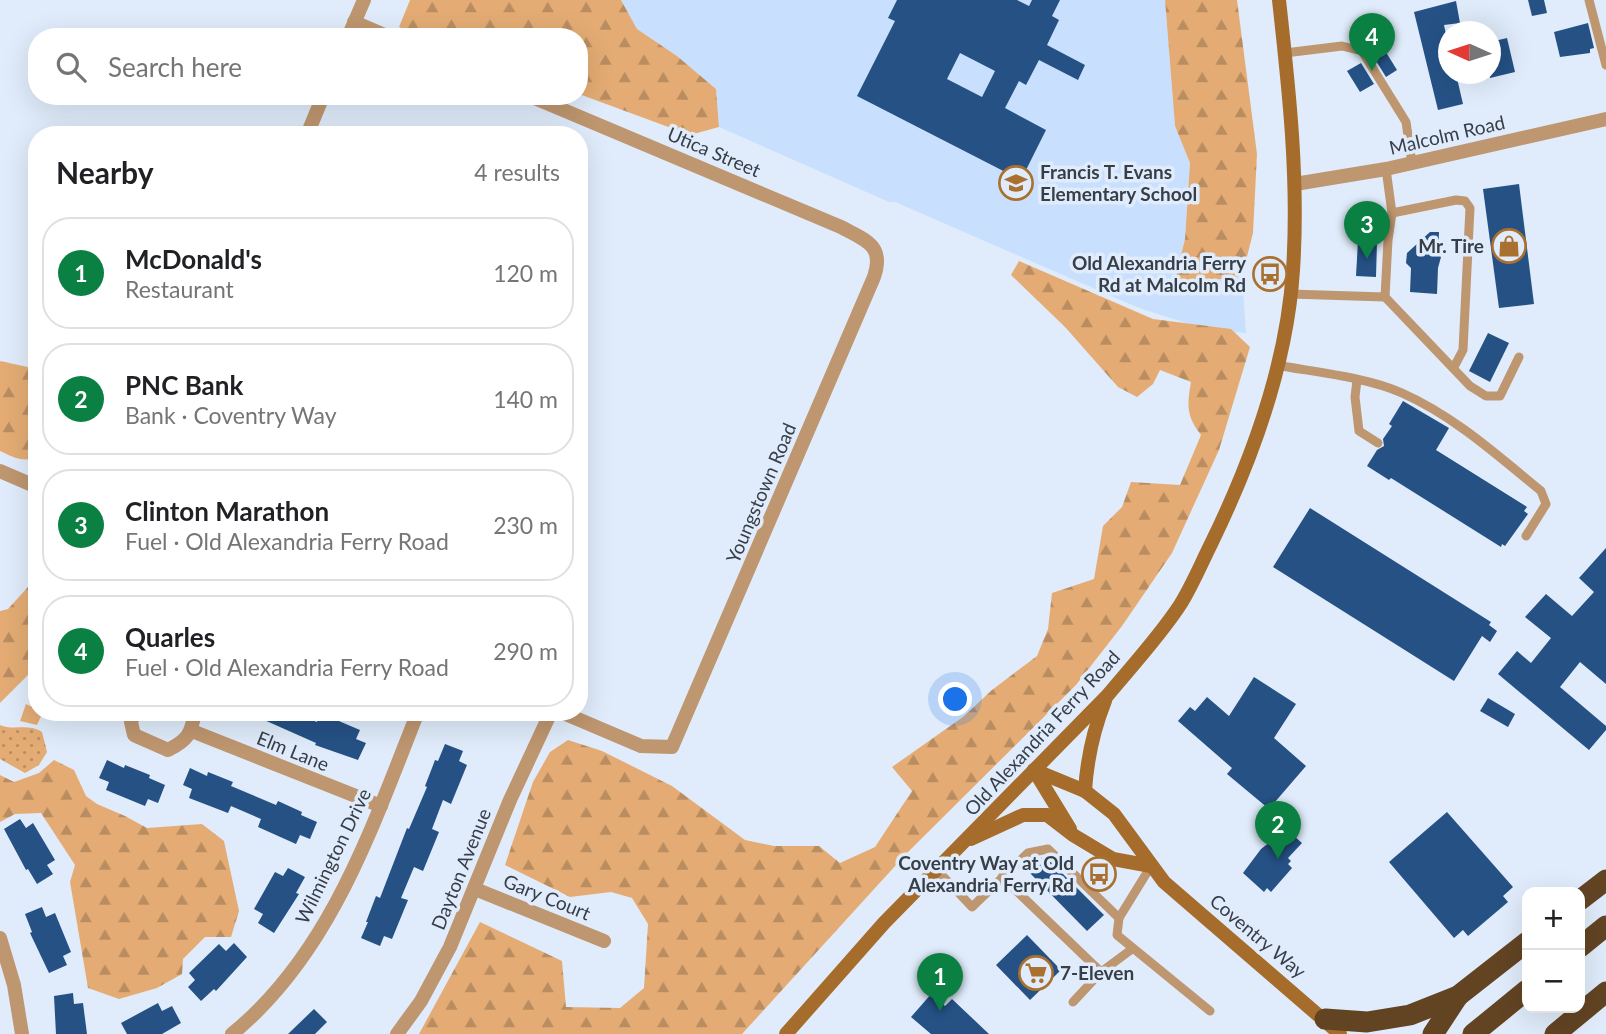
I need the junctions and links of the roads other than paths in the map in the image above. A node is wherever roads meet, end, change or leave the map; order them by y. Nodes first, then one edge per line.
1 (364, 0) edge
2 (1279, 0) edge
3 (1589, 0) edge
4 (354, 22) junction
5 (352, 28) edge
6 (368, 28) edge
7 (1285, 53) junction
8 (1606, 65) edge
9 (319, 105) edge
10 (551, 105) edge
11 (1606, 119) edge
12 (311, 126) edge
13 (1412, 163) junction
14 (1386, 169) junction
15 (1295, 184) junction
16 (1392, 213) junction
17 (876, 253) joint
18 (1290, 294) junction
19 (1385, 296) junction
20 (1519, 357) dead end
21 (1276, 365) junction
22 (1454, 367) junction
23 (1357, 380) junction
24 (1377, 443) dead end
25 (0, 471) edge
26 (28, 483) edge
27 (1526, 536) dead end
28 (1107, 696) junction
29 (131, 721) edge
30 (194, 721) edge
31 (414, 721) edge
32 (547, 721) edge
33 (582, 721) edge
34 (192, 731) junction
35 (1034, 770) junction
36 (1085, 791) junction
37 (381, 806) junction
38 (1073, 835) junction
39 (967, 840) junction
40 (1151, 866) junction
41 (936, 870) junction
42 (1002, 877) junction
43 (1606, 880) edge
44 (475, 889) junction
45 (1585, 896) edge
46 (1118, 918) junction
47 (1606, 926) edge
48 (0, 938) edge
49 (604, 941) dead end
50 (1585, 943) edge
51 (1522, 946) edge
52 (1132, 949) junction
53 (1101, 972) junction
54 (1606, 992) edge
55 (1522, 994) edge
56 (1458, 996) junction
57 (1073, 1002) dead end
58 (1210, 1011) dead end
59 (1325, 1018) junction
60 (22, 1034) edge
61 (232, 1034) edge
62 (397, 1034) edge
63 (786, 1034) edge
64 (1340, 1034) edge
65 (1433, 1034) edge
66 (1473, 1034) edge
67 (1555, 1034) edge

1 - 4 street
2 - 7 main road, Old Alexandria Ferry Road
3 - 8 lane
4 - 5 street
4 - 6 street
7 - 13 lane
7 - 15 main road, Old Alexandria Ferry Road
9 - 12 street
10 - 17 street, Utica Street
11 - 13 street, Malcolm Road
13 - 14 street, Malcolm Road
14 - 15 street, Malcolm Road
14 - 16 lane
15 - 18 main road, Old Alexandria Ferry Road
16 - 19 lane
16 - 22 lane
17 - 33 street, Youngstown Road
18 - 19 lane
18 - 21 main road, Old Alexandria Ferry Road
19 - 22 lane
20 - 22 lane
21 - 23 lane
21 - 28 main road, Old Alexandria Ferry Road
23 - 24 lane
23 - 27 lane
25 - 26 street
28 - 35 main road, Old Alexandria Ferry Road
28 - 36 main road
29 - 34 street
30 - 34 street
31 - 37 street, Wilmington Drive
32 - 44 street, Dayton Avenue
34 - 37 street, Elm Lane
35 - 36 main road, Coventry Way
35 - 38 main road
35 - 39 main road, Old Alexandria Ferry Road
36 - 40 main road, Coventry Way
37 - 61 street, Wilmington Drive
38 - 39 main road
38 - 40 main road
39 - 41 main road, Old Alexandria Ferry Road
40 - 46 lane
40 - 59 main road, Coventry Way
41 - 42 lane
41 - 63 main road, Old Alexandria Ferry Road
42 - 46 lane
42 - 53 lane
43 - 45 highway
44 - 49 street, Gary Court
44 - 62 street, Dayton Avenue
46 - 52 lane
47 - 50 highway
48 - 60 street
51 - 56 highway
52 - 53 lane
52 - 58 lane
53 - 57 lane
54 - 67 highway
55 - 66 highway
56 - 59 highway
56 - 65 highway
59 - 64 main road, Coventry Way

